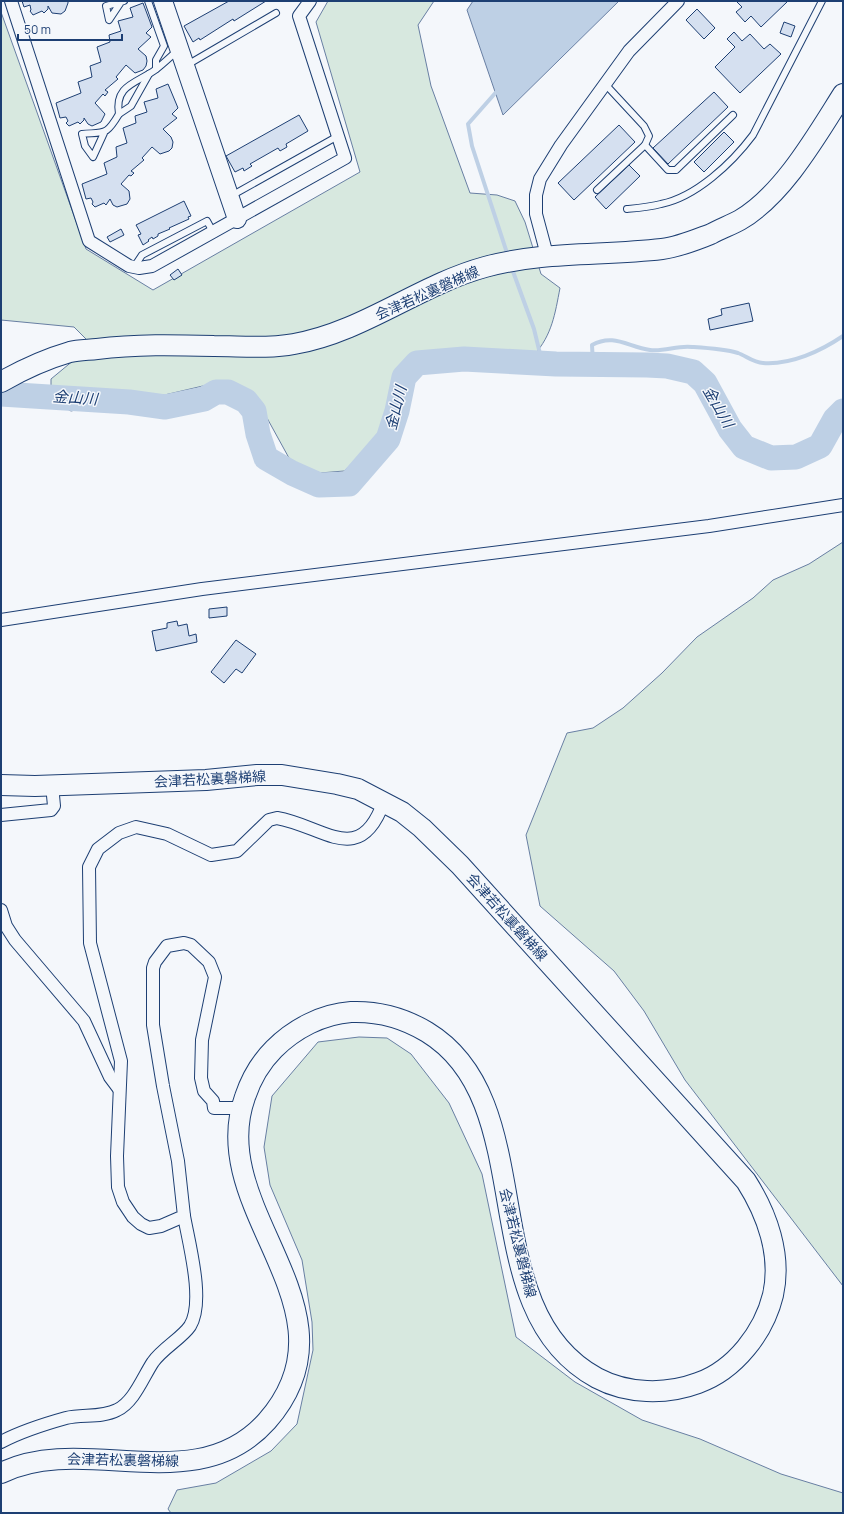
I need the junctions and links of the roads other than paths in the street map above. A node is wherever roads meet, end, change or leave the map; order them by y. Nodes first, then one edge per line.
1 (11, 1) edge
2 (148, 1) edge
3 (163, 1) edge
4 (310, 1) edge
5 (678, 1) edge
6 (822, 1) edge
7 (276, 12) dead end
8 (178, 49) junction
9 (184, 67) junction
10 (156, 70) junction
11 (150, 73) junction
12 (606, 85) junction
13 (843, 94) edge
14 (119, 114) junction
15 (732, 116) dead end
16 (104, 133) dead end
17 (338, 136) junction
18 (645, 146) junction
19 (597, 190) dead end
20 (230, 197) junction
21 (627, 209) dead end
22 (237, 219) junction
23 (546, 255) junction
24 (8, 378) edge
25 (843, 505) edge
26 (1, 620) edge
27 (1, 785) edge
28 (52, 785) junction
29 (384, 801) junction
30 (1, 815) edge
31 (1, 910) edge
32 (119, 1089) junction
33 (241, 1108) junction
34 (184, 1216) junction
35 (1, 1442) edge
36 (1, 1474) edge

1 - 22 street
2 - 10 lane
3 - 8 street
4 - 17 street
5 - 12 street
6 - 21 lane
7 - 9 lane
8 - 9 street
8 - 10 lane
9 - 20 street
10 - 11 lane
11 - 14 lane
11 - 14 lane
12 - 18 lane
12 - 23 street
13 - 23 main road, 会津若松裏磐梯線
14 - 16 lane
15 - 18 lane
17 - 20 lane
17 - 22 street
18 - 19 lane
20 - 22 street
23 - 24 main road, 会津若松裏磐梯線
25 - 26 street
27 - 28 main road, 会津若松裏磐梯線
28 - 29 main road, 会津若松裏磐梯線
28 - 30 street
29 - 32 street
29 - 33 main road, 会津若松裏磐梯線
31 - 32 street
32 - 34 street
33 - 34 street
33 - 36 main road, 会津若松裏磐梯線
34 - 35 street

